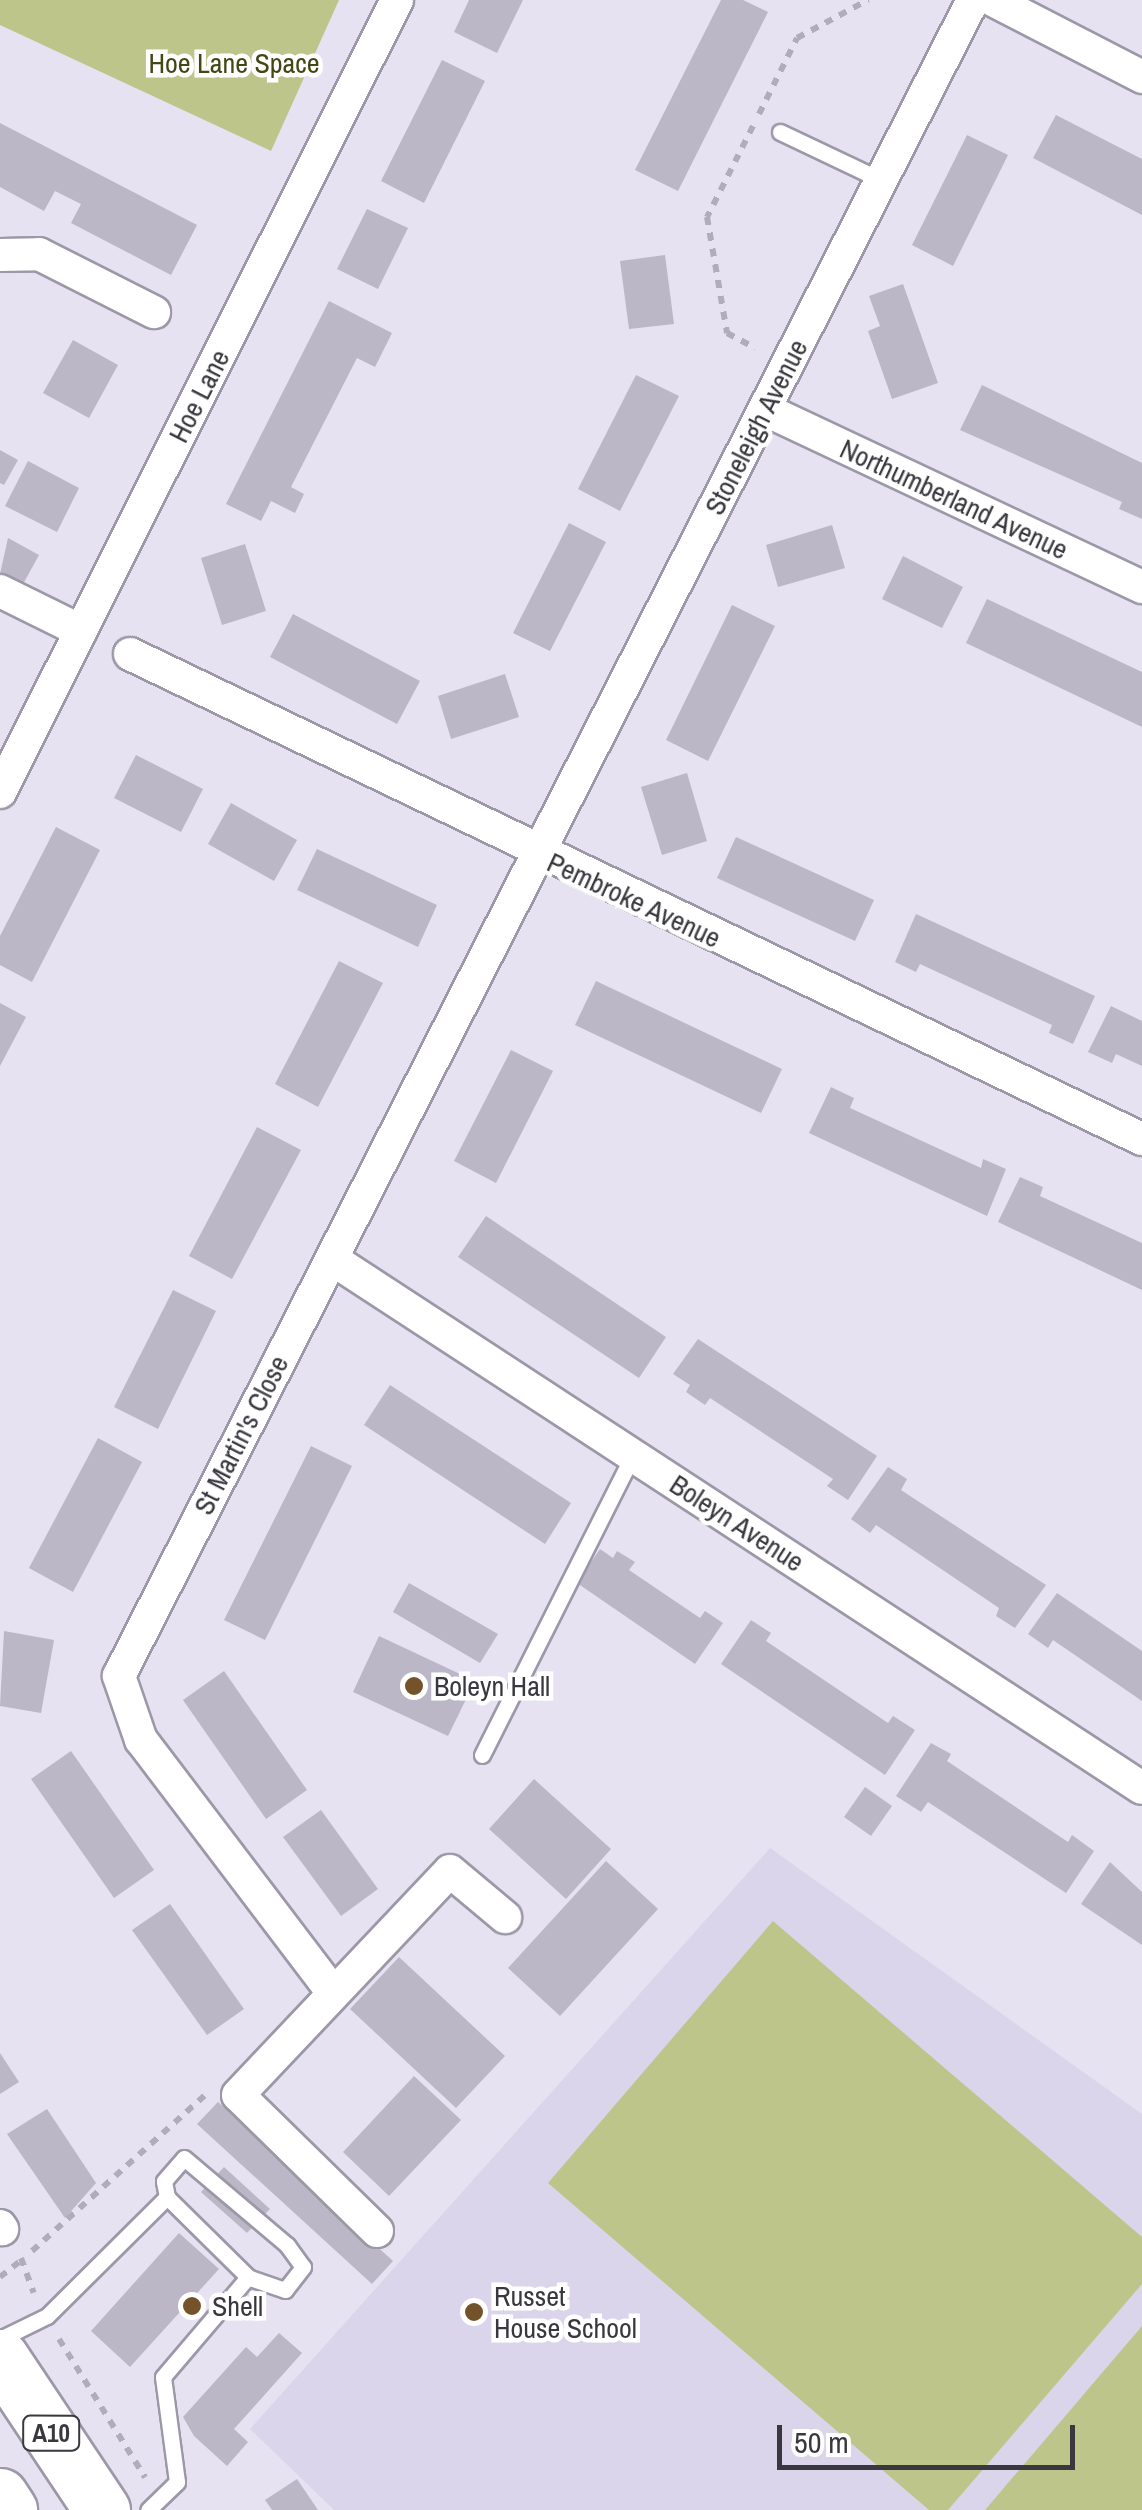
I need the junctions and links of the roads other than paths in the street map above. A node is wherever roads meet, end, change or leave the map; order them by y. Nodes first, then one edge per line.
1 (397, 0) edge
2 (974, 0) edge
3 (993, 0) edge
4 (1142, 77) edge
5 (780, 132) dead end
6 (879, 178) junction
7 (0, 256) edge
8 (154, 312) dead end
9 (766, 410) junction
10 (1142, 588) edge
11 (0, 592) edge
12 (81, 631) junction
13 (130, 654) dead end
14 (0, 792) edge
15 (537, 854) junction
16 (1142, 1139) edge
17 (332, 1259) junction
18 (633, 1455) junction
19 (482, 1755) dead end
20 (1142, 1788) edge
21 (505, 1917) dead end
22 (332, 1990) junction
23 (166, 2197) junction
24 (377, 2231) dead end
25 (248, 2277) junction
26 (0, 2339) edge
27 (0, 2357) edge
28 (0, 2496) edge
29 (10, 2510) edge
30 (102, 2510) edge
31 (148, 2510) edge

1 - 12 street, Hoe Lane
2 - 6 street, Stoneleigh Avenue
3 - 4 street
5 - 6 lane
6 - 9 street, Stoneleigh Avenue
7 - 8 street
9 - 10 street, Northumberland Avenue
9 - 15 street, Stoneleigh Avenue
11 - 12 street
12 - 14 street, Hoe Lane
13 - 15 street, Pembroke Avenue
15 - 16 street, Pembroke Avenue
15 - 17 street, St Martin's Close
17 - 18 street, Boleyn Avenue
17 - 22 street, St Martin's Close
18 - 19 lane
18 - 20 street, Boleyn Avenue
21 - 22 street
22 - 24 street
23 - 25 lane
23 - 25 lane
23 - 26 lane
25 - 31 lane
27 - 30 highway, A10
28 - 29 highway

